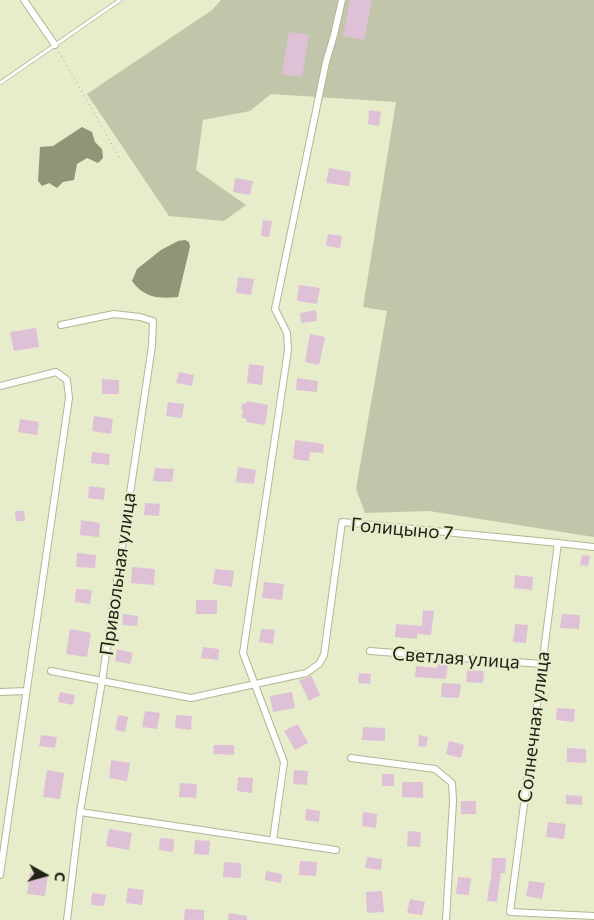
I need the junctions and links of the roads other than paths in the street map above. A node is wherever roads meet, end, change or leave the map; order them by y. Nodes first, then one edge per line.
1 (24, 0) edge
2 (120, 0) edge
3 (342, 0) edge
4 (55, 45) junction
5 (0, 84) edge
6 (61, 324) dead end
7 (0, 386) edge
8 (558, 542) junction
9 (594, 547) edge
10 (370, 651) dead end
11 (542, 664) junction
12 (51, 670) dead end
13 (102, 681) junction
14 (254, 684) junction
15 (26, 691) junction
16 (0, 692) edge
17 (351, 758) dead end
18 (80, 812) junction
19 (273, 840) junction
20 (336, 850) dead end
21 (0, 875) edge
22 (594, 916) edge
23 (67, 920) edge
24 (446, 920) edge

1 - 4 street
2 - 4 lane
3 - 14 street
4 - 5 lane
6 - 13 street, Привольная улица
7 - 15 street
8 - 9 street, Голицыно 7
8 - 11 street, Солнечная улица
8 - 14 street, Голицыно 7
10 - 11 street, Светлая улица
11 - 22 street, Солнечная улица
12 - 13 street
13 - 14 street
13 - 18 street, Привольная улица
14 - 19 street
15 - 16 street
15 - 21 street
17 - 24 street
18 - 19 street
18 - 23 street, Привольная улица
19 - 20 street

